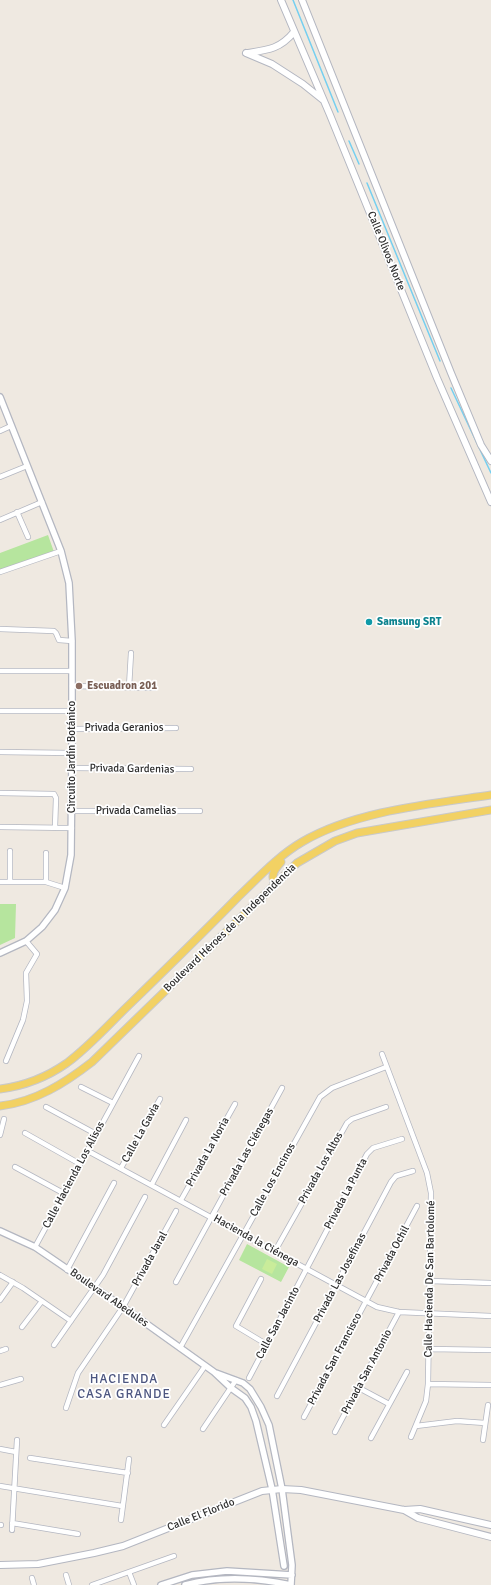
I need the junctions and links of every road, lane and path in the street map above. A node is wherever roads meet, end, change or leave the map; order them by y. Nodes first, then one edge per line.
1 (280, 0) edge
2 (302, 0) edge
3 (294, 32) junction
4 (324, 101) junction
5 (0, 397) edge
6 (11, 426) junction
7 (0, 431) edge
8 (491, 461) edge
9 (27, 466) junction
10 (0, 477) edge
11 (42, 502) junction
12 (491, 502) edge
13 (17, 512) junction
14 (0, 520) edge
15 (28, 537) dead end
16 (61, 551) junction
17 (0, 572) edge
18 (0, 629) edge
19 (72, 641) junction
20 (131, 653) dead end
21 (0, 670) edge
22 (72, 671) junction
23 (72, 686) junction
24 (129, 687) junction
25 (154, 688) dead end
26 (0, 711) edge
27 (72, 711) junction
28 (176, 728) dead end
29 (72, 729) junction
30 (0, 752) edge
31 (72, 753) junction
32 (72, 768) junction
33 (191, 769) dead end
34 (0, 792) edge
35 (491, 795) edge
36 (491, 810) edge
37 (72, 811) junction
38 (200, 811) dead end
39 (0, 827) edge
40 (55, 827) junction
41 (72, 828) junction
42 (10, 851) dead end
43 (288, 852) junction
44 (46, 854) dead end
45 (0, 882) edge
46 (10, 882) junction
47 (46, 882) junction
48 (276, 884) junction
49 (65, 888) junction
50 (26, 941) junction
51 (0, 953) edge
52 (382, 1054) dead end
53 (139, 1056) dead end
54 (6, 1061) dead end
55 (386, 1067) junction
56 (81, 1087) dead end
57 (282, 1088) dead end
58 (0, 1089) edge
59 (160, 1099) dead end
60 (113, 1103) junction
61 (234, 1104) dead end
62 (0, 1106) edge
63 (46, 1107) dead end
64 (386, 1107) dead end
65 (4, 1119) dead end
66 (186, 1120) dead end
67 (25, 1133) dead end
68 (96, 1134) junction
69 (0, 1135) edge
70 (402, 1139) dead end
71 (88, 1151) junction
72 (80, 1164) junction
73 (15, 1167) dead end
74 (121, 1168) junction
75 (413, 1171) dead end
76 (114, 1184) dead end
77 (152, 1184) junction
78 (65, 1194) junction
79 (145, 1197) dead end
80 (181, 1200) junction
81 (417, 1206) dead end
82 (176, 1211) dead end
83 (212, 1217) junction
84 (0, 1231) edge
85 (243, 1234) junction
86 (35, 1247) junction
87 (275, 1251) junction
88 (307, 1269) junction
89 (67, 1270) junction
90 (0, 1275) edge
91 (261, 1279) dead end
92 (430, 1281) junction
93 (13, 1282) junction
94 (176, 1282) dead end
95 (491, 1282) edge
96 (337, 1285) junction
97 (94, 1287) junction
98 (0, 1300) edge
99 (42, 1301) junction
100 (366, 1302) junction
101 (123, 1307) junction
102 (400, 1312) junction
103 (429, 1314) junction
104 (491, 1316) edge
105 (71, 1321) junction
106 (22, 1327) dead end
107 (266, 1344) junction
108 (54, 1345) dead end
109 (180, 1348) junction
110 (6, 1349) dead end
111 (429, 1349) junction
112 (491, 1350) edge
113 (0, 1351) edge
114 (205, 1366) junction
115 (214, 1372) junction
116 (406, 1372) dead end
117 (249, 1378) dead end
118 (21, 1379) dead end
119 (236, 1380) junction
120 (428, 1384) junction
121 (0, 1385) edge
122 (491, 1385) edge
123 (230, 1388) junction
124 (359, 1388) junction
125 (277, 1396) dead end
126 (390, 1404) junction
127 (488, 1405) dead end
128 (66, 1408) dead end
129 (304, 1417) dead end
130 (485, 1423) junction
131 (164, 1425) dead end
132 (416, 1426) junction
133 (203, 1429) dead end
134 (335, 1432) dead end
135 (371, 1438) dead end
136 (411, 1438) dead end
137 (17, 1440) dead end
138 (483, 1440) dead end
139 (0, 1449) edge
140 (16, 1452) junction
141 (30, 1458) dead end
142 (129, 1459) dead end
143 (128, 1473) junction
144 (0, 1486) edge
145 (14, 1488) junction
146 (282, 1488) junction
147 (272, 1489) junction
148 (122, 1506) junction
149 (404, 1510) junction
150 (121, 1520) dead end
151 (12, 1523) junction
152 (491, 1525) edge
153 (12, 1530) dead end
154 (78, 1534) dead end
155 (491, 1537) edge
156 (174, 1556) dead end
157 (0, 1565) edge
158 (129, 1572) junction
159 (261, 1573) junction
160 (66, 1575) dead end
161 (284, 1575) junction
162 (292, 1575) junction
163 (32, 1578) dead end
164 (227, 1582) edge
165 (261, 1583) edge
166 (192, 1584) edge
167 (284, 1584) edge
168 (34, 1585) edge
169 (69, 1585) edge
170 (92, 1585) edge
171 (134, 1585) edge
172 (161, 1585) edge
173 (185, 1585) edge
174 (291, 1585) edge

1 - 3 main road, Calle Olivos Norte
2 - 8 main road, Calle Olivos Norte
3 - 4 main road, Calle Olivos Norte
3 - 4 main road
4 - 12 main road, Calle Olivos Norte
5 - 6 street, Circuito Jardín Botánico
6 - 7 street
6 - 9 street, Circuito Jardín Botánico
9 - 10 street
9 - 11 street, Circuito Jardín Botánico
11 - 13 street
11 - 16 street, Circuito Jardín Botánico
13 - 14 street
13 - 15 street
16 - 17 street
16 - 19 street, Circuito Jardín Botánico
18 - 19 street
19 - 22 street, Circuito Jardín Botánico
20 - 24 street
21 - 22 street
22 - 23 street, Circuito Jardín Botánico
23 - 24 street
23 - 27 street, Circuito Jardín Botánico
24 - 25 street
26 - 27 street
27 - 29 street, Circuito Jardín Botánico
28 - 29 street, Privada Geranios
29 - 31 street, Circuito Jardín Botánico
30 - 31 street
31 - 32 street, Circuito Jardín Botánico
32 - 33 street, Privada Gardenias
32 - 37 street, Circuito Jardín Botánico
34 - 40 street
35 - 43 main road, Boulevard Héroes de la Independencia
36 - 48 main road, Boulevard Héroes de la Independencia
37 - 38 street, Privada Camelias
37 - 41 street, Circuito Jardín Botánico
39 - 40 street
40 - 41 street
41 - 49 street, Circuito Jardín Botánico
42 - 46 street
43 - 48 main road
43 - 58 main road, Boulevard Héroes de la Independencia
44 - 47 street
45 - 46 street
46 - 47 street
47 - 49 street
48 - 62 main road, Boulevard Héroes de la Independencia
49 - 50 street, Circuito Jardín Botánico
50 - 51 street, Circuito Jardín Botánico
50 - 54 street
52 - 55 street, Calle Hacienda De San Bartolomé
53 - 60 street, Calle Hacienda Los Alisos
55 - 85 street, Calle Los Encinos
55 - 92 street, Calle Hacienda De San Bartolomé
56 - 60 street
57 - 83 street, Privada Las Ciénegas
59 - 74 street, Calle La Gavia
60 - 68 street, Calle Hacienda Los Alisos
61 - 80 street, Privada La Noria
63 - 68 street
64 - 87 street, Privada Los Altos
65 - 69 street
66 - 77 street
67 - 72 street
68 - 71 street, Calle Hacienda Los Alisos
70 - 88 street, Privada La Punta
71 - 72 street, Calle Hacienda Los Alisos
71 - 74 street, Hacienda la Ciénega
72 - 78 street, Calle Hacienda Los Alisos
73 - 78 street
74 - 77 street, Hacienda la Ciénega
75 - 96 street, Privada Las Josefinas
76 - 89 street
77 - 80 street, Hacienda la Ciénega
78 - 86 street, Calle Hacienda Los Alisos
79 - 97 street
80 - 83 street, Hacienda la Ciénega
81 - 100 street, Privada Ochil
82 - 101 street, Privada Jaral
83 - 85 street, Hacienda la Ciénega
83 - 94 street, Privada Las Ciénegas
84 - 86 street, Boulevard Abedules
85 - 87 street, Hacienda la Ciénega
85 - 109 street, Calle Los Encinos
86 - 89 street, Boulevard Abedules
87 - 88 street, Hacienda la Ciénega
88 - 96 street, Hacienda la Ciénega
88 - 107 street, Calle San Jacinto
89 - 97 street, Boulevard Abedules
90 - 93 street
91 - 107 street
92 - 95 street
92 - 103 street, Calle Hacienda De San Bartolomé
93 - 98 street
93 - 99 street
96 - 100 street, Hacienda la Ciénega
96 - 125 street, Privada Las Josefinas
97 - 101 street, Boulevard Abedules
97 - 105 street
99 - 105 street
99 - 106 street
100 - 102 street, Hacienda la Ciénega
100 - 129 street, Privada San Francisco
101 - 109 street, Boulevard Abedules
101 - 128 street, Privada Jaral
102 - 103 street, Hacienda la Ciénega
102 - 124 street, Privada San Antonio
103 - 104 street, Hacienda la Ciénega
103 - 111 street, Calle Hacienda De San Bartolomé
105 - 108 street
107 - 117 street, Calle San Jacinto
109 - 114 street, Boulevard Abedules
110 - 113 street
111 - 112 street
111 - 120 street, Calle Hacienda De San Bartolomé
114 - 115 street, Boulevard Abedules
114 - 131 street
115 - 119 street, Boulevard Abedules
115 - 123 street, Boulevard Abedules
116 - 126 street
118 - 121 street
119 - 123 street
119 - 146 street, Boulevard Abedules
120 - 122 street
120 - 132 street, Calle Hacienda De San Bartolomé
123 - 133 street
123 - 147 street, Boulevard Abedules
124 - 126 street
124 - 134 street, Privada San Antonio
126 - 135 street
127 - 130 street
130 - 132 street
130 - 138 street
132 - 136 street, Calle Hacienda De San Bartolomé
137 - 140 street
139 - 140 street
140 - 145 street
141 - 143 street
142 - 143 street
143 - 148 street
144 - 145 street
145 - 148 street
145 - 151 street
146 - 147 main road, Calle El Florido
146 - 149 main road, Calle El Florido
146 - 162 street, Boulevard Abedules
147 - 157 main road, Calle El Florido
147 - 161 street, Boulevard Abedules
148 - 150 street
149 - 152 main road, Calle El Florido
149 - 155 main road, Calle El Florido
151 - 153 street
151 - 154 street
156 - 158 street
158 - 170 street
158 - 171 street
159 - 161 street
159 - 165 street
159 - 172 street
160 - 169 street
161 - 162 street
161 - 167 street, Boulevard Abedules
162 - 174 street, Boulevard Abedules
163 - 168 street
164 - 165 street
164 - 166 street
165 - 167 street
166 - 173 street
167 - 174 street

